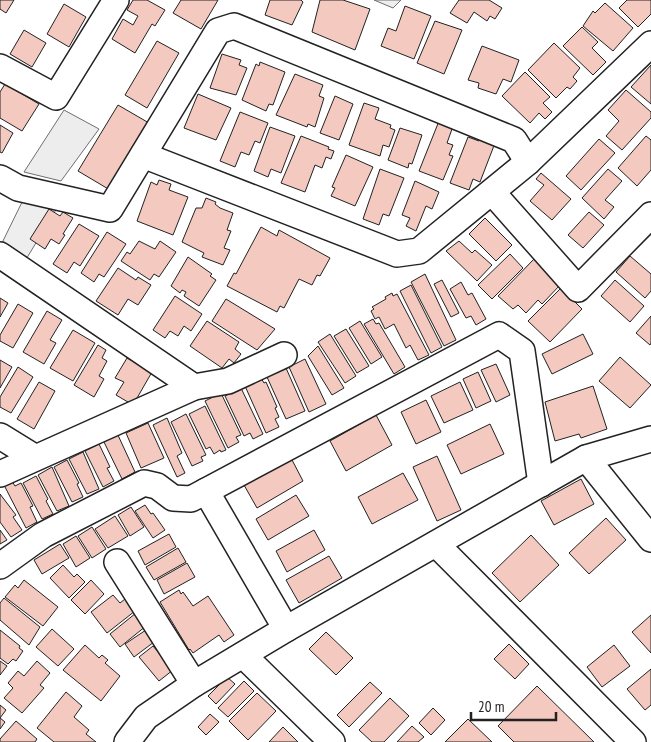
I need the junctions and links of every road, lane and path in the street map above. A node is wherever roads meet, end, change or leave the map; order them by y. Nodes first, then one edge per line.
1 (106, 3) edge
2 (651, 44) edge
3 (0, 66) edge
4 (142, 155) junction
5 (528, 162) junction
6 (0, 178) edge
7 (492, 192) junction
8 (651, 214) edge
9 (0, 255) edge
10 (284, 355) dead end
11 (194, 387) junction
12 (651, 420) edge
13 (0, 436) edge
14 (651, 439) edge
15 (626, 446) junction
16 (34, 457) junction
17 (586, 458) junction
18 (0, 474) edge
19 (541, 484) junction
20 (206, 491) junction
21 (651, 538) edge
22 (436, 544) junction
23 (117, 562) dead end
24 (0, 566) edge
25 (286, 629) junction
26 (243, 655) junction
27 (194, 684) junction
28 (127, 742) edge
29 (332, 742) edge
30 (633, 742) edge

1 - 3 street
2 - 5 street
4 - 5 street
4 - 6 street
4 - 7 street
5 - 7 street
7 - 8 street
9 - 11 street
10 - 11 street
11 - 16 street
12 - 15 street
13 - 16 street
14 - 15 street
15 - 17 street
16 - 18 street
17 - 19 street
17 - 21 street
19 - 20 street
19 - 22 street
20 - 24 street
20 - 25 street
22 - 25 street
22 - 30 street
23 - 27 street
25 - 26 street
26 - 27 street
26 - 29 street
27 - 28 street

